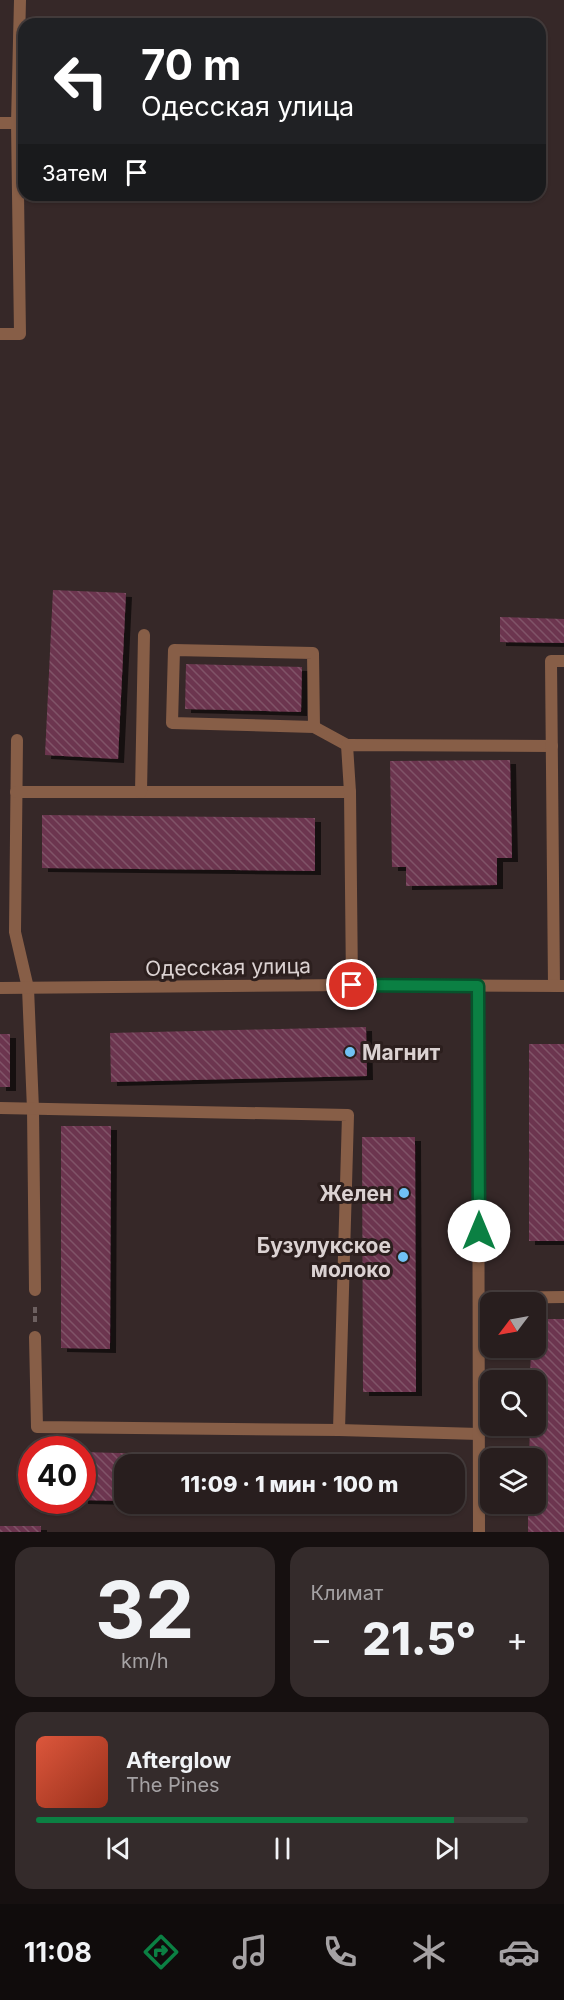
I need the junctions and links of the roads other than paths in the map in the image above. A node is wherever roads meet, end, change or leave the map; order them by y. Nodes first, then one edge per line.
1 (20, 0) edge
2 (20, 18) edge
3 (18, 82) edge
4 (0, 123) edge
5 (17, 123) junction
6 (18, 193) edge
7 (18, 201) edge
8 (0, 334) edge
9 (144, 636) dead end
10 (564, 661) edge
11 (314, 727) junction
12 (17, 740) dead end
13 (347, 745) junction
14 (552, 746) junction
15 (16, 792) junction
16 (141, 792) junction
17 (350, 792) junction
18 (352, 985) junction
19 (478, 986) junction
20 (559, 986) edge
21 (0, 988) edge
22 (28, 988) junction
23 (0, 1108) edge
24 (33, 1108) junction
25 (35, 1290) road end
26 (564, 1297) edge
27 (479, 1298) junction
28 (35, 1337) road end
29 (339, 1430) junction
30 (479, 1434) junction
31 (479, 1532) edge

1 - 2 street
3 - 5 street
4 - 5 street
5 - 6 street
7 - 8 street
9 - 16 street
10 - 14 street
11 - 11 street
11 - 13 street
12 - 15 street
13 - 14 street
13 - 17 street
14 - 20 street
15 - 16 street
15 - 22 street
16 - 17 street
17 - 18 street
18 - 19 street, Одесская улица
18 - 22 street, Одесская улица
19 - 20 street, Одесская улица
19 - 27 street
21 - 22 street, Одесская улица
22 - 24 street
23 - 24 street
24 - 25 street
24 - 29 street
26 - 27 street
27 - 30 street
28 - 29 street
29 - 30 street
30 - 31 street

